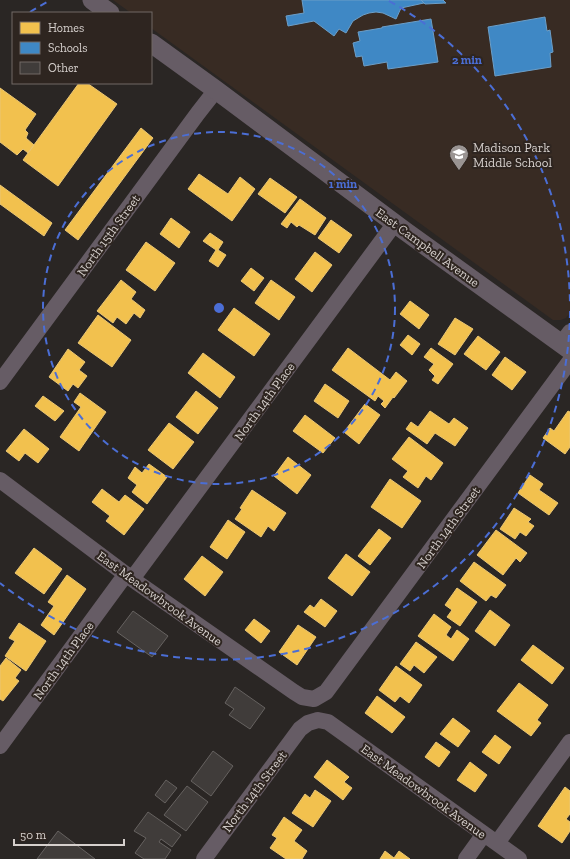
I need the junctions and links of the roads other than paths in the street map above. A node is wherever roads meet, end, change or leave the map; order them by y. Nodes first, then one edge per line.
1 (92, 0) edge
2 (109, 12) edge
3 (152, 44) edge
4 (216, 90) junction
5 (395, 223) junction
6 (567, 342) edge
7 (570, 361) edge
8 (0, 382) edge
9 (0, 480) edge
10 (129, 576) junction
11 (326, 692) joint
12 (328, 722) joint
13 (570, 742) edge
14 (0, 746) edge
15 (491, 838) junction
16 (204, 859) edge
17 (466, 859) edge
18 (519, 859) edge

1 - 2 street
3 - 4 street, East Campbell Avenue
4 - 5 street, East Campbell Avenue
4 - 8 street, North 15th Street
5 - 6 street, East Campbell Avenue
5 - 10 street, North 14th Place
7 - 11 street, North 14th Street
9 - 10 street, East Meadowbrook Avenue
10 - 11 street, East Meadowbrook Avenue
10 - 14 street, North 14th Place
12 - 15 street, East Meadowbrook Avenue
12 - 16 street, North 14th Street
13 - 15 street
15 - 17 street
15 - 18 street, East Meadowbrook Avenue

